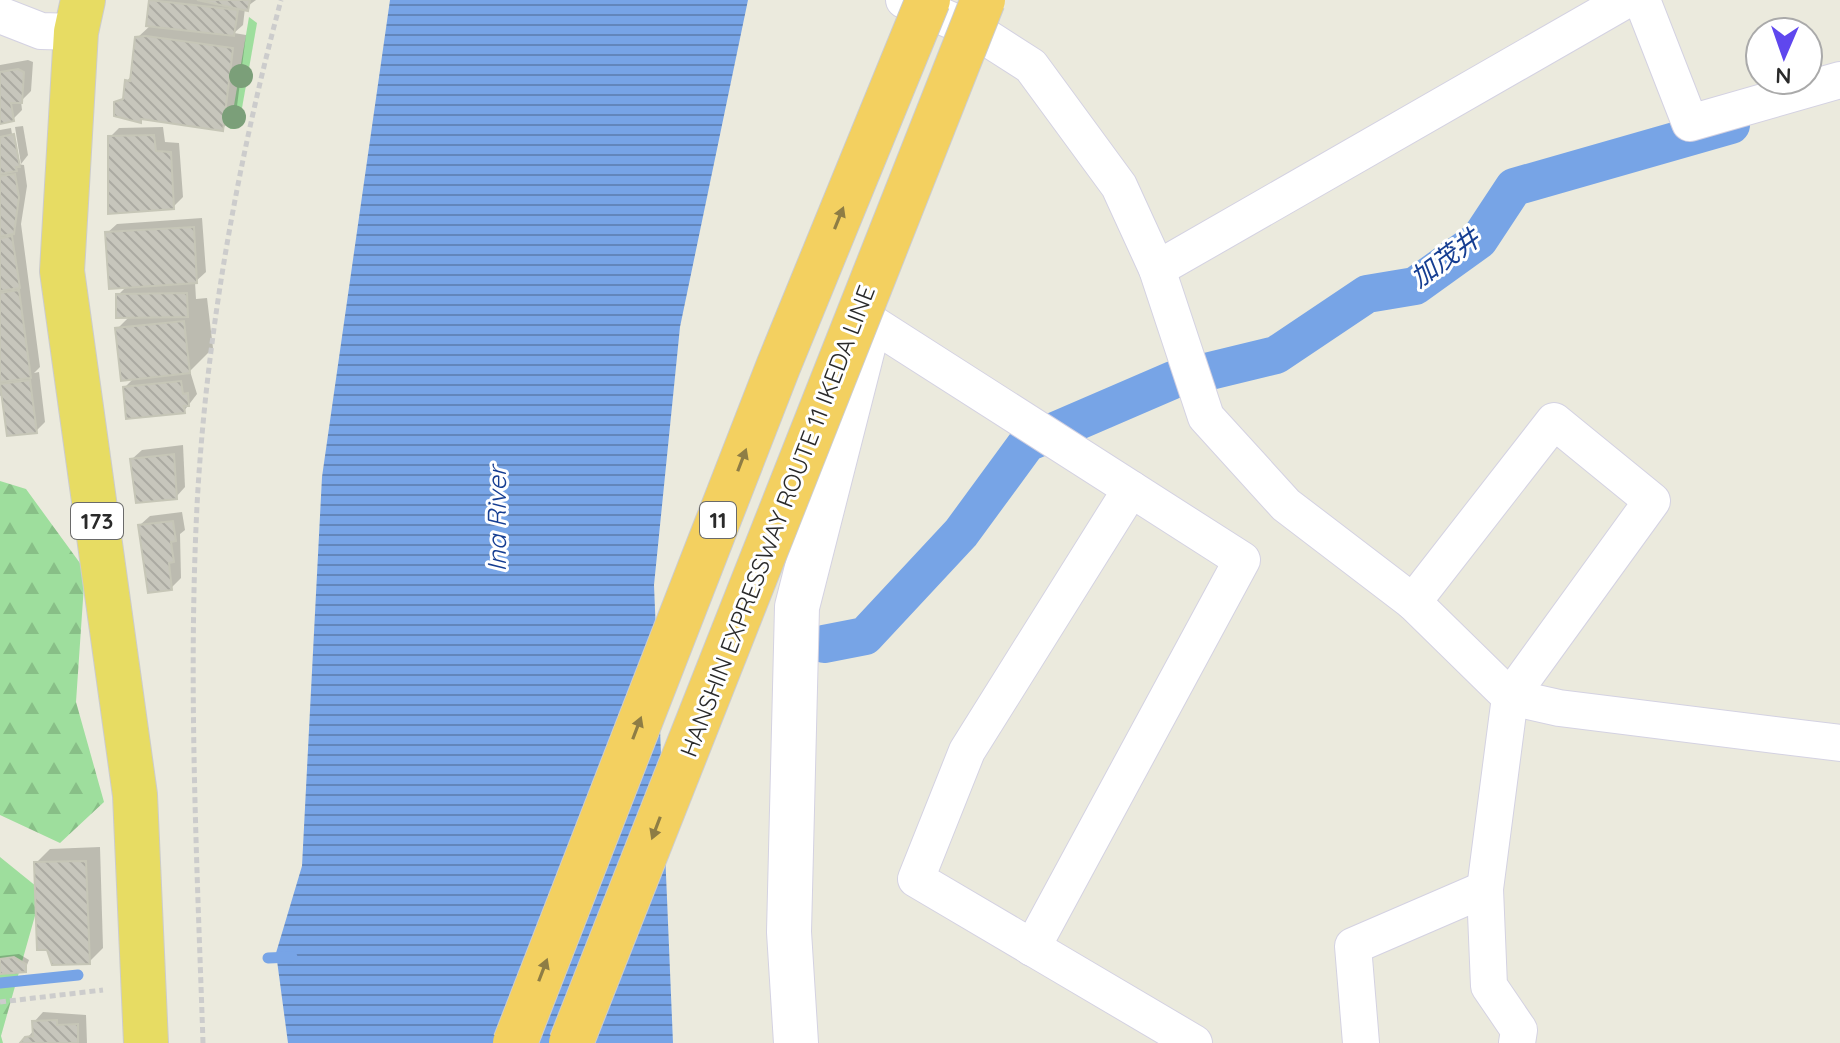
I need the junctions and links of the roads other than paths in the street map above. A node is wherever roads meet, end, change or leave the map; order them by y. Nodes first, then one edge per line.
1 (904, 0) edge
2 (928, 0) edge
3 (1626, 0) edge
4 (1642, 0) edge
5 (986, 11) edge
6 (0, 15) edge
7 (79, 16) edge
8 (1840, 80) edge
9 (1157, 269) junction
10 (870, 322) junction
11 (1131, 489) junction
12 (1413, 602) junction
13 (1510, 697) junction
14 (1840, 743) edge
15 (1485, 889) junction
16 (1032, 948) junction
17 (146, 1043) edge
18 (515, 1043) edge
19 (571, 1043) edge
20 (796, 1043) edge
21 (1194, 1043) edge
22 (1361, 1043) edge
23 (1517, 1043) edge

1 - 5 street
18 -> 2 highway, 11, bridge
3 - 9 street
4 - 8 street
5 - 9 street
5 - 10 street
5 -> 19 highway, HANSHIN EXPRESSWAY ROUTE 11 IKEDA LINE / 11, bridge
6 - 7 street
7 - 17 highway, 173
9 - 12 street
10 - 11 street
10 - 20 street
11 - 16 street
11 - 16 street
12 - 13 street
12 - 13 street
13 - 14 street
13 - 15 street
15 - 22 street
15 - 23 street
16 - 21 street

